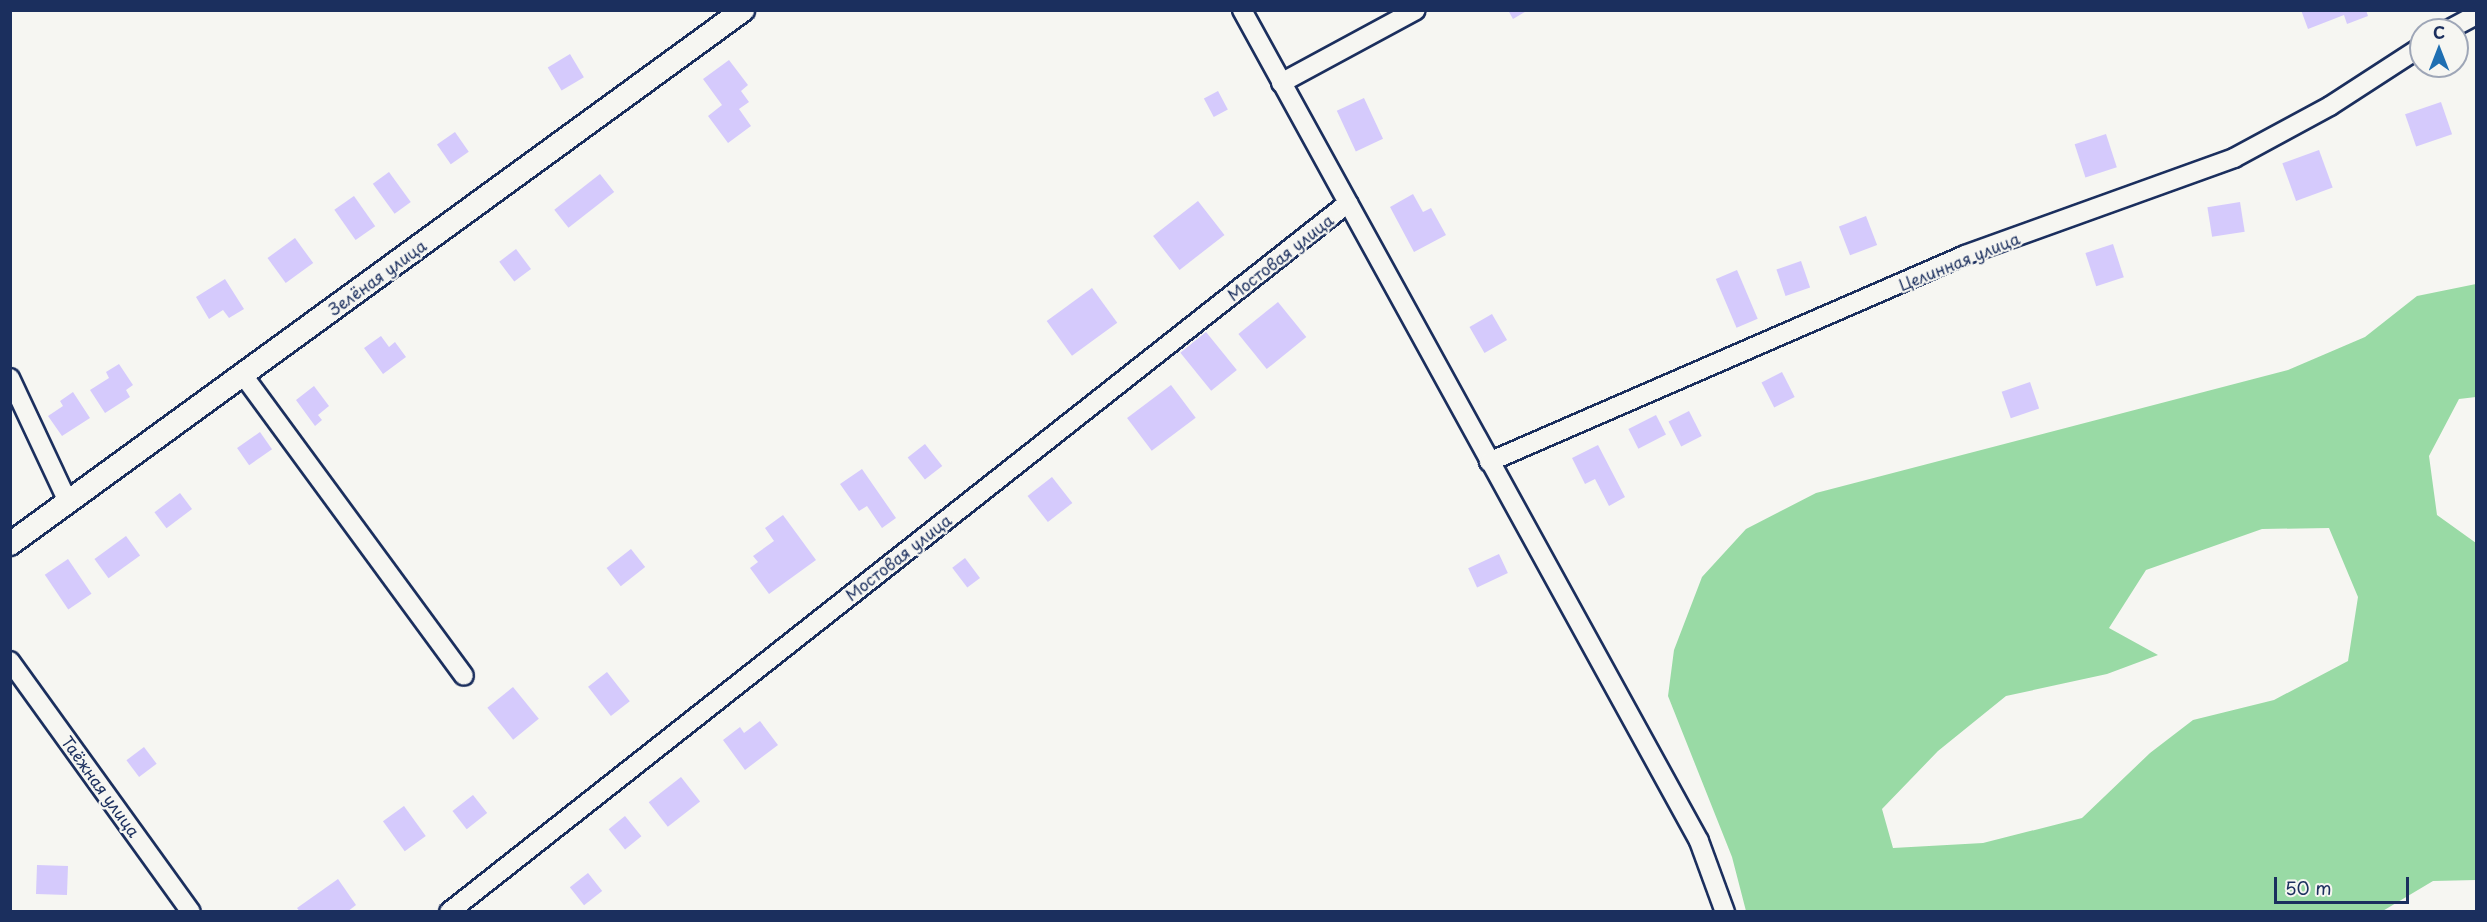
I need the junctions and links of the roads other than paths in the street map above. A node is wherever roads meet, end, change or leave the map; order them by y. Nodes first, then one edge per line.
1 (743, 10) edge
2 (1242, 10) edge
3 (1416, 10) edge
4 (2409, 55) edge
5 (1281, 83) junction
6 (1348, 203) junction
7 (243, 375) junction
8 (10, 378) edge
9 (1489, 462) junction
10 (68, 502) junction
11 (10, 544) edge
12 (10, 661) edge
13 (464, 676) dead end
14 (191, 912) edge
15 (449, 912) edge
16 (1725, 912) edge

1 - 7 main road, Зелёная улица
2 - 5 street
3 - 5 street
4 - 9 street, Целинная улица
5 - 6 street
6 - 9 street
6 - 15 street, Мостовая улица
7 - 10 main road, Зелёная улица
7 - 13 street
8 - 10 street
9 - 16 street
10 - 11 main road, Зелёная улица
12 - 14 street, Таёжная улица

